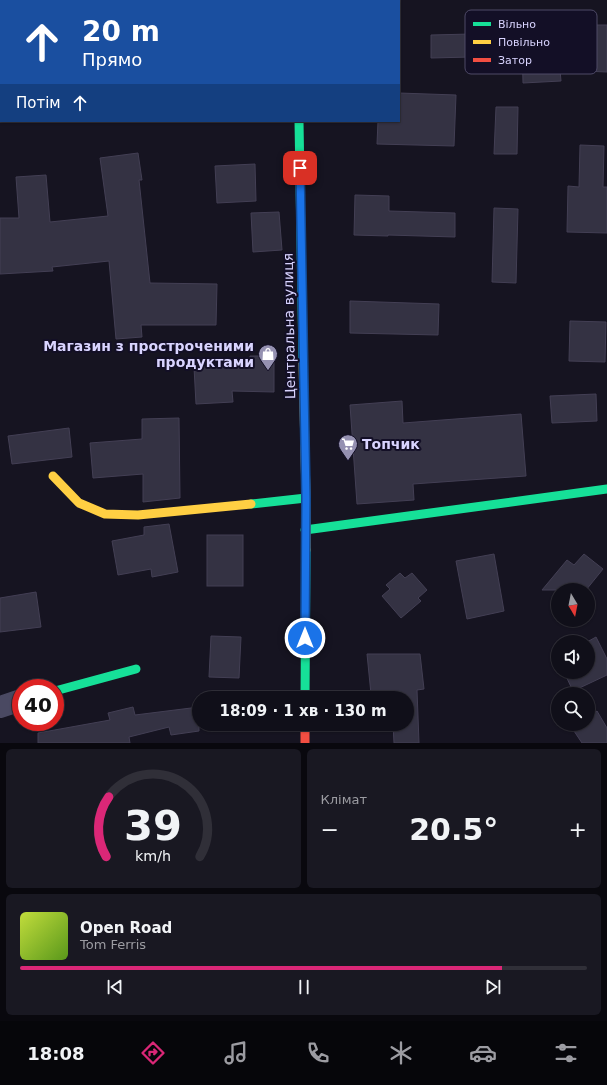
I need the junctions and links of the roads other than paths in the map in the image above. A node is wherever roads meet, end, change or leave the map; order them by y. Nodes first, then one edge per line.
1 (299, 122) edge
2 (53, 476) dead end
3 (607, 489) edge
4 (306, 498) junction
5 (305, 530) junction
6 (136, 669) dead end
7 (64, 689) edge
8 (305, 691) edge
9 (12, 703) edge
10 (0, 707) edge
11 (305, 731) edge
12 (305, 743) edge

1 - 4 street, Центральна вулиця
2 - 4 street
3 - 5 street
4 - 5 street, Центральна вулиця
5 - 8 street, Центральна вулиця
6 - 7 street
9 - 10 street
11 - 12 street

